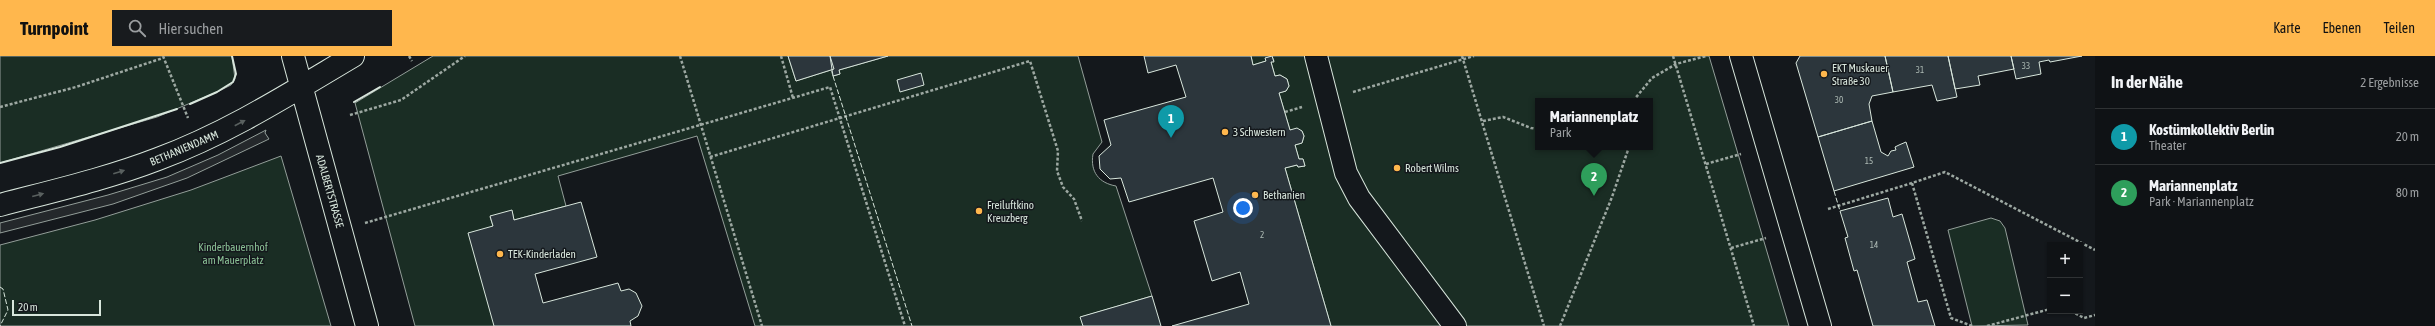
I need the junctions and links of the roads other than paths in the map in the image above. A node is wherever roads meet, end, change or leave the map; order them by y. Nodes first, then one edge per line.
1 (293, 56) edge
2 (353, 56) edge
3 (1316, 56) edge
4 (1741, 56) edge
5 (302, 88) junction
6 (0, 205) edge
7 (367, 326) edge
8 (1455, 326) edge
9 (1820, 326) edge

1 - 5 street, ADALBERTSTRASSE
2 - 5 street, BETHANIENDAMM
3 - 8 street
4 - 9 street
6 -> 5 street, BETHANIENDAMM
5 - 7 street, ADALBERTSTRASSE

